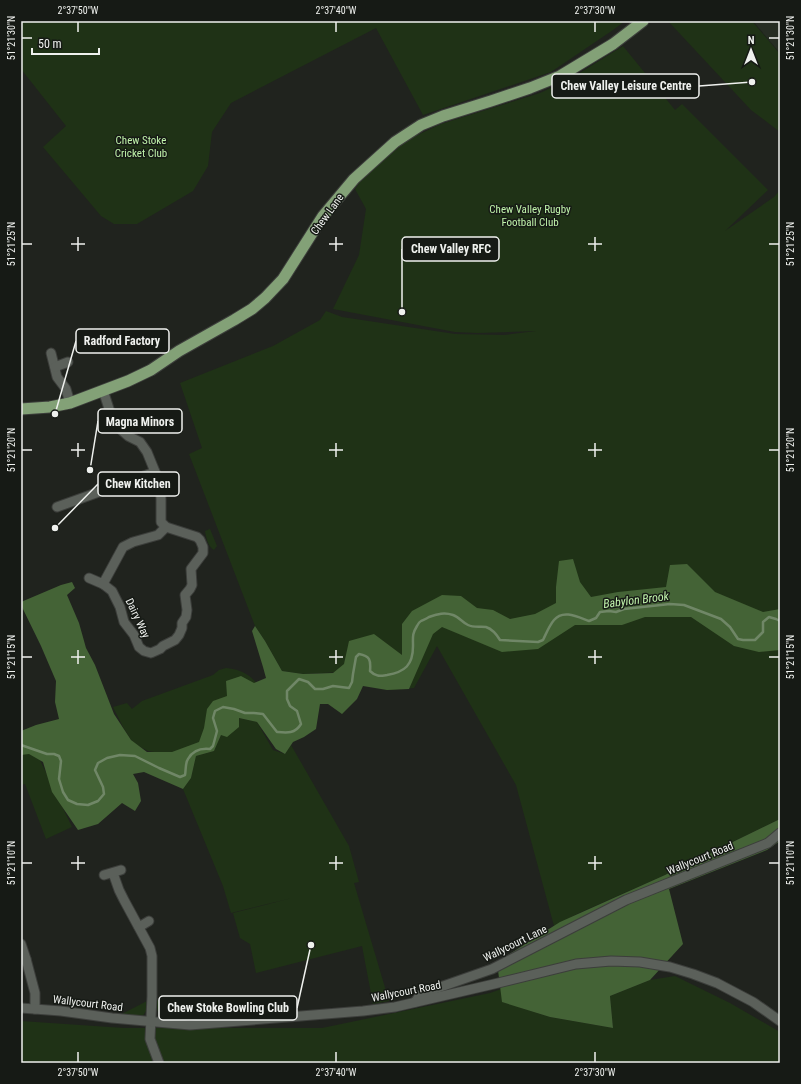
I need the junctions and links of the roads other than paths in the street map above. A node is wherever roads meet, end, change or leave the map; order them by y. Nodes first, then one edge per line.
1 (643, 21) edge
2 (51, 353) dead end
3 (68, 362) dead end
4 (55, 366) junction
5 (103, 390) junction
6 (70, 403) junction
7 (21, 409) edge
8 (155, 472) junction
9 (57, 507) dead end
10 (166, 527) junction
11 (89, 578) dead end
12 (103, 584) junction
13 (780, 833) edge
14 (113, 873) dead end
15 (626, 900) joint
16 (149, 922) dead end
17 (139, 927) junction
18 (21, 944) edge
19 (23, 960) edge
20 (414, 1002) junction
21 (21, 1008) edge
22 (35, 1009) junction
23 (151, 1022) junction
24 (780, 1022) edge
25 (159, 1063) edge

1 - 5 main road, Chew Lane
2 - 4 street
3 - 4 street
4 - 6 street
5 - 6 main road, Chew Lane
5 - 8 street
6 - 7 main road, Chew Lane
8 - 9 street
8 - 10 street
10 - 12 street
10 - 12 street, Dairy Way
11 - 12 street, Dairy Way
13 - 15 street, Wallycourt Road
14 - 17 street
15 - 20 street, Wallycourt Lane
16 - 17 street
17 - 23 street
18 - 19 street
19 - 22 street
20 - 23 street, Wallycourt Road
20 - 24 street, Wallycourt Road
21 - 22 street, Wallycourt Road
22 - 23 street, Wallycourt Road
23 - 25 street

